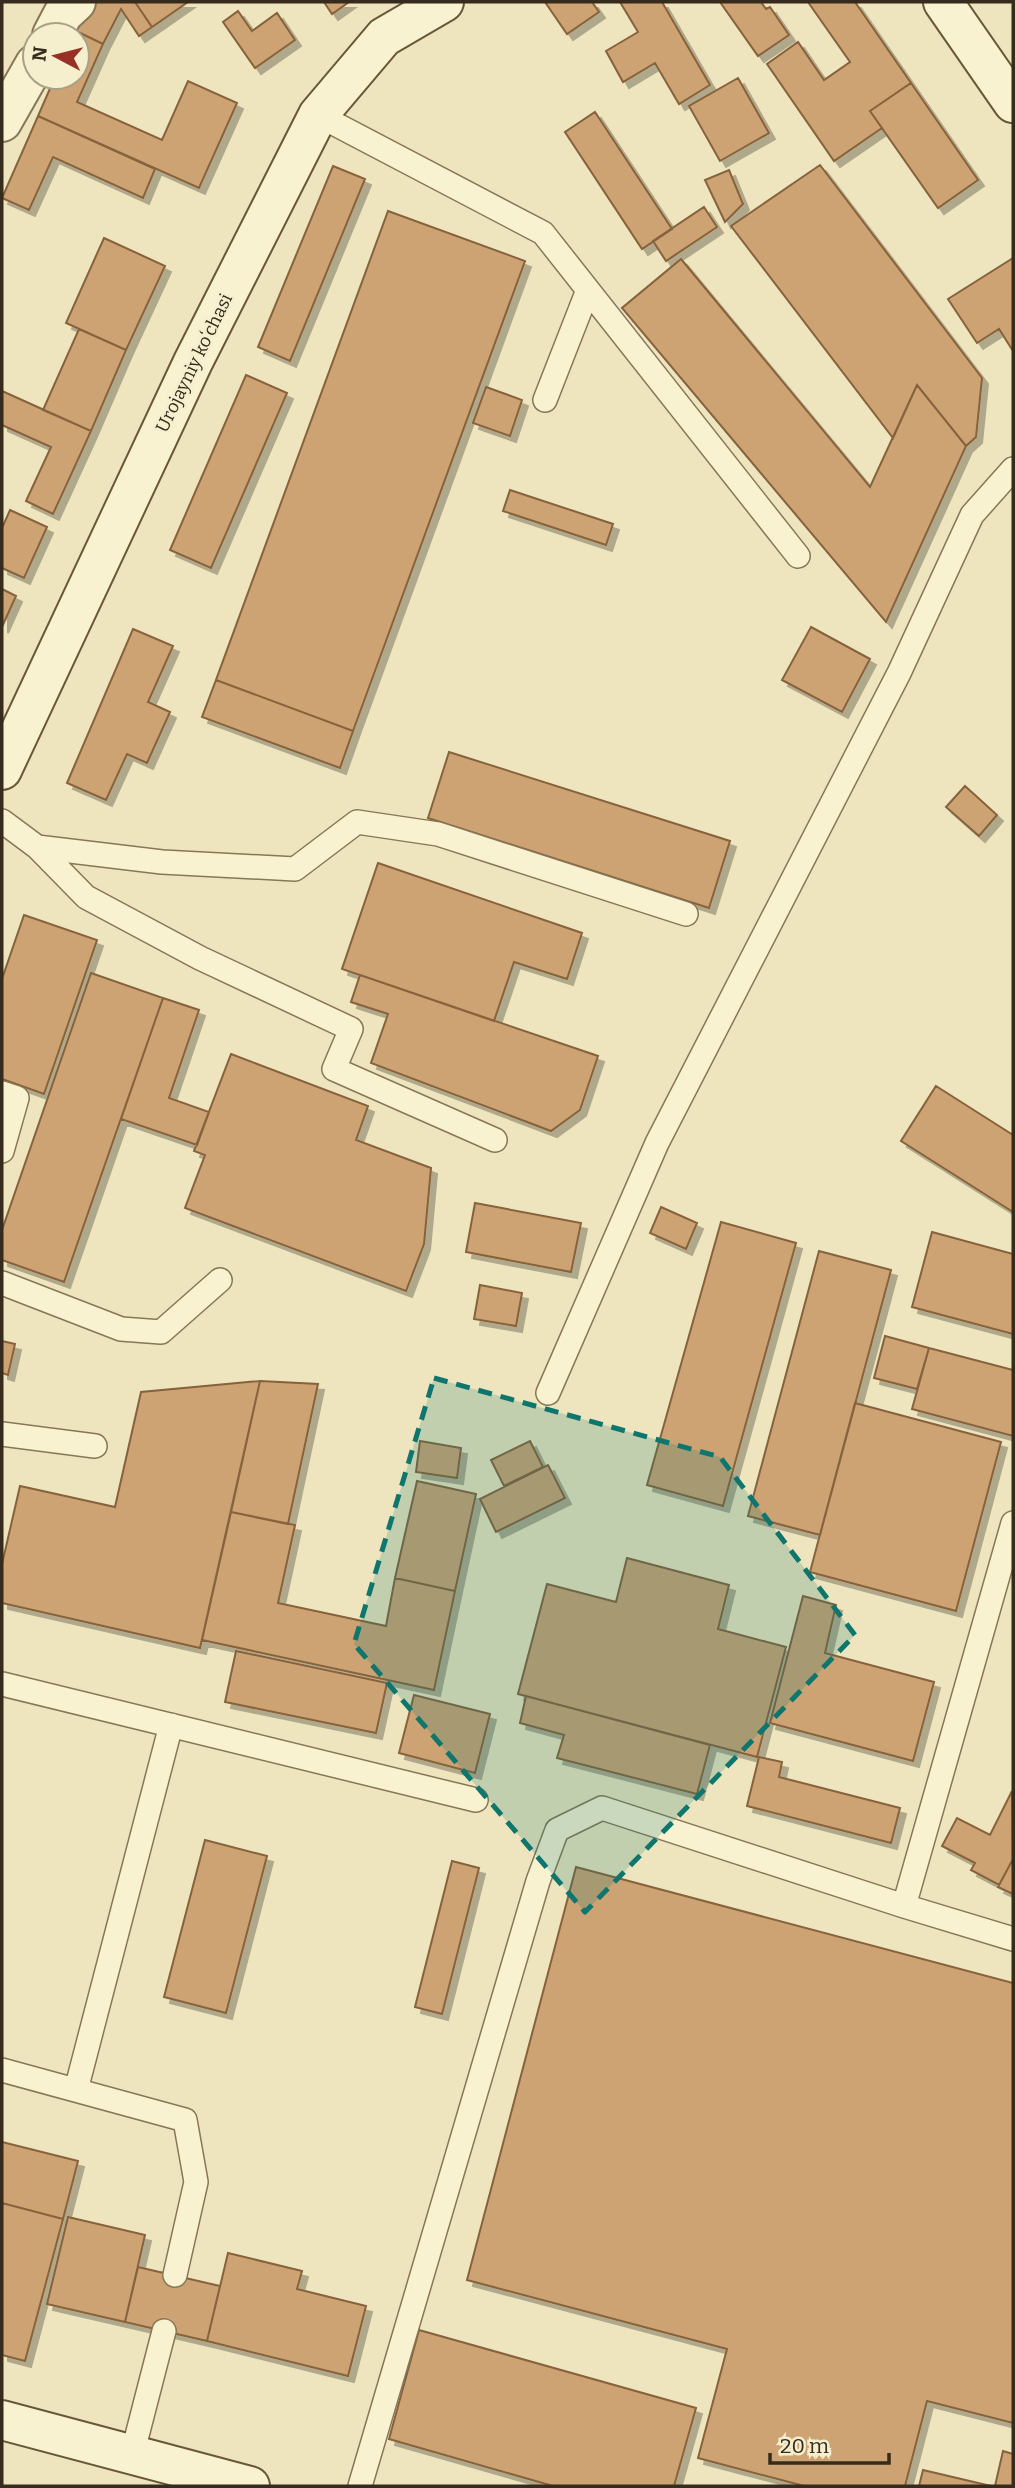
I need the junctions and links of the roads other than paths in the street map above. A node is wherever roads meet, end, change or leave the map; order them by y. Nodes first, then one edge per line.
1 (76, 2) edge
2 (444, 2) edge
3 (943, 2) edge
4 (59, 21) edge
5 (21, 89) edge
6 (1013, 103) edge
7 (318, 115) junction
8 (2, 122) edge
9 (588, 290) junction
10 (545, 400) dead end
11 (1013, 469) edge
12 (798, 556) dead end
13 (2, 770) edge
14 (2, 821) edge
15 (37, 847) junction
16 (685, 914) dead end
17 (2, 1093) edge
18 (495, 1140) dead end
19 (2, 1151) edge
20 (220, 1280) dead end
21 (2, 1283) edge
22 (548, 1393) dead end
23 (2, 1434) edge
24 (95, 1446) dead end
25 (1013, 1523) edge
26 (2, 1684) edge
27 (171, 1725) junction
28 (477, 1800) dead end
29 (904, 1906) junction
30 (1013, 1939) edge
31 (2, 2070) edge
32 (76, 2091) junction
33 (175, 2275) dead end
34 (163, 2331) dead end
35 (2, 2420) edge
36 (132, 2455) junction
37 (250, 2486) edge
38 (360, 2486) edge

1 - 4 main road
2 - 7 main road, Urоjayniy koʻchasi
3 - 6 main road
5 - 8 main road
7 - 9 lane
7 - 13 main road, Urоjayniy koʻchasi
9 - 10 lane
9 - 12 lane
11 - 22 lane
14 - 15 lane
15 - 16 lane
15 - 18 lane
17 - 19 lane
20 - 21 lane
23 - 24 lane
25 - 29 lane
26 - 27 lane
27 - 28 lane
27 - 32 lane
29 - 30 lane
29 - 38 lane
31 - 32 lane
32 - 33 lane
34 - 36 lane
35 - 36 main road
36 - 37 main road

